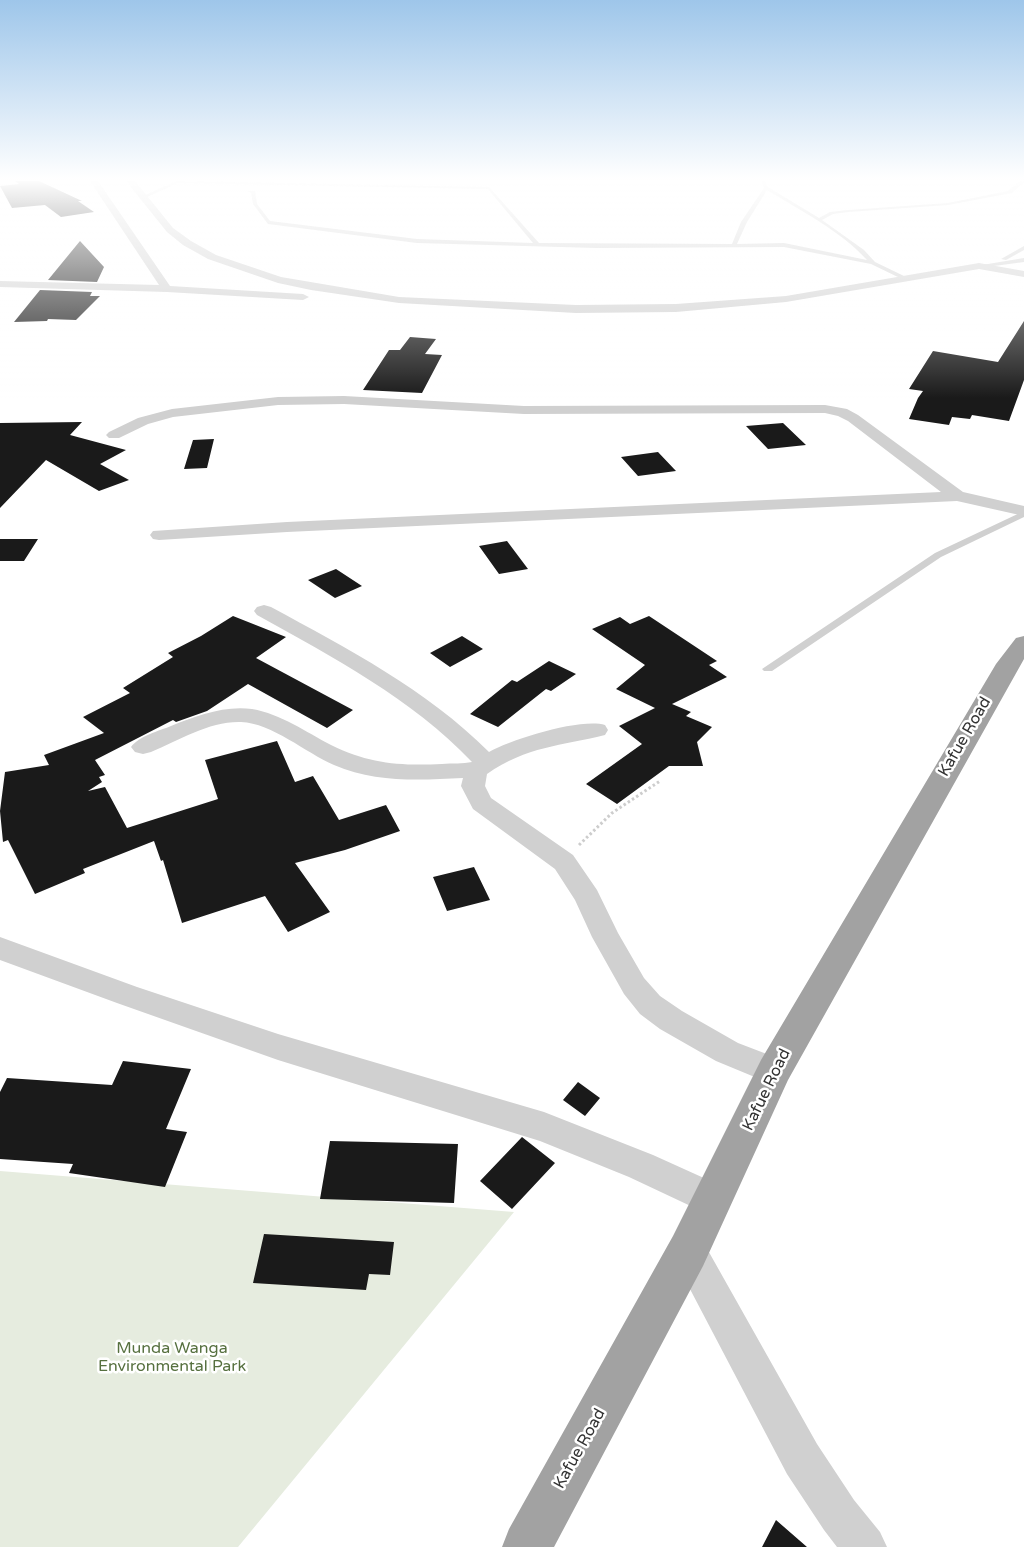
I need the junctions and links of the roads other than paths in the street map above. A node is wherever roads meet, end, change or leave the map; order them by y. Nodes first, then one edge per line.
1 (143, 253) edge
2 (205, 253) edge
3 (825, 253) edge
4 (863, 253) edge
5 (1014, 253) edge
6 (1024, 260) edge
7 (998, 262) junction
8 (873, 263) junction
9 (978, 266) junction
10 (1024, 274) edge
11 (902, 277) junction
12 (0, 284) edge
13 (30, 285) junction
14 (311, 287) junction
15 (167, 289) junction
16 (0, 295) edge
17 (302, 297) junction
18 (400, 300) junction
19 (114, 436) dead end
20 (957, 496) junction
21 (1024, 512) edge
22 (159, 535) dead end
23 (264, 611) dead end
24 (1022, 647) edge
25 (768, 670) dead end
26 (597, 730) dead end
27 (143, 747) dead end
28 (481, 766) junction
29 (0, 948) edge
30 (774, 1071) junction
31 (714, 1200) junction
32 (688, 1251) junction
33 (527, 1547) edge
34 (865, 1547) edge

1 - 15 street
2 - 14 street
3 - 8 lane
4 - 8 lane
5 - 7 lane
6 - 7 lane
7 - 9 lane
8 - 11 lane
9 - 10 street
9 - 11 street
11 - 18 street
12 - 13 street
13 - 15 street
13 - 16 street
14 - 17 street
14 - 18 street
15 - 17 street
17 - 18 street
19 - 20 street
20 - 21 street
20 - 22 street
21 - 25 lane
23 - 28 street
24 - 30 highway, Kafue Road
26 - 28 street
27 - 28 street
28 - 30 street
29 - 31 street
30 - 31 highway, Kafue Road
31 - 32 highway, Kafue Road
32 - 33 highway, Kafue Road
32 - 34 street

